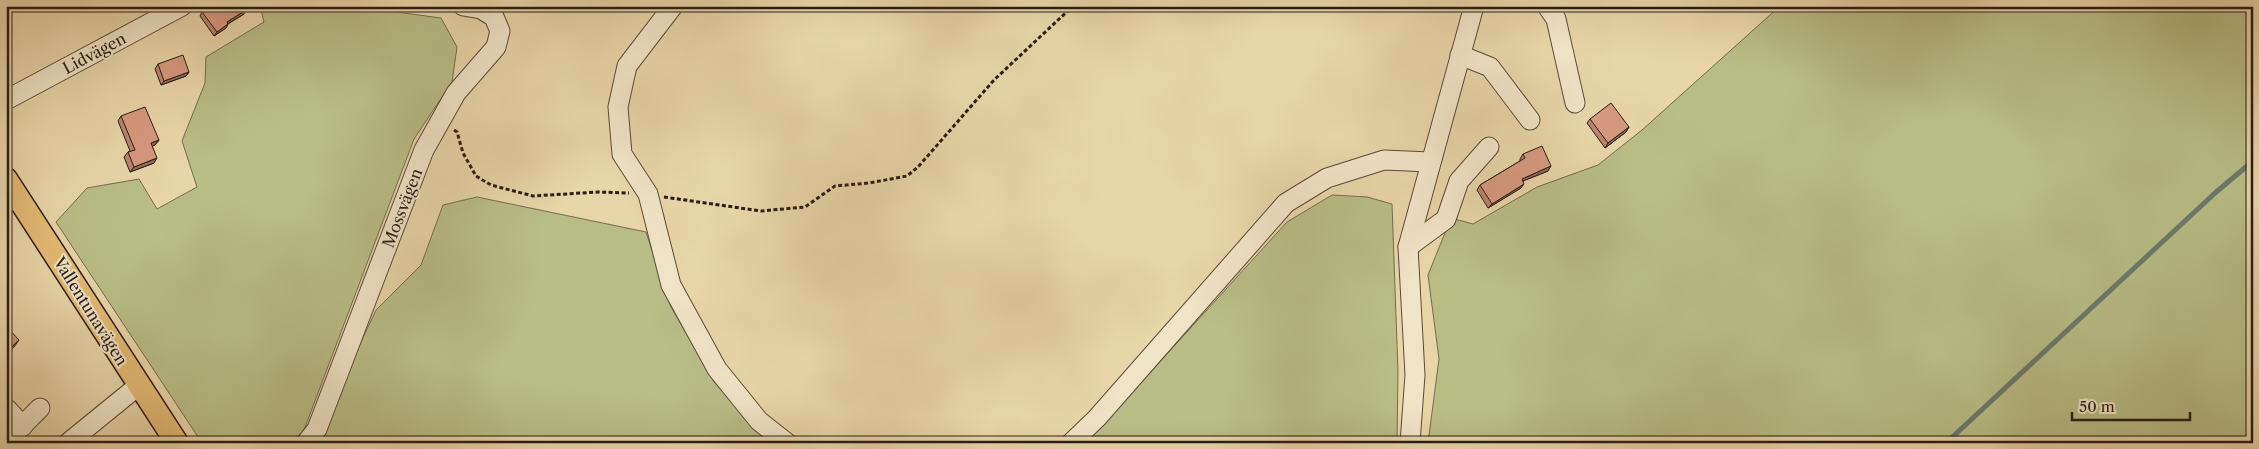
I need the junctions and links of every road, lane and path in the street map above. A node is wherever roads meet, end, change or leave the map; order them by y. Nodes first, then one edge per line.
1 (182, 6) edge
2 (464, 6) edge
3 (673, 6) edge
4 (1073, 6) edge
5 (1474, 6) edge
6 (1547, 6) edge
7 (1460, 55) junction
8 (6, 100) edge
9 (1575, 103) dead end
10 (1530, 120) dead end
11 (439, 124) junction
12 (1489, 147) dead end
13 (1430, 162) junction
14 (6, 179) edge
15 (648, 194) junction
16 (1408, 247) junction
17 (138, 386) junction
18 (6, 408) edge
19 (40, 408) dead end
20 (23, 426) junction
21 (6, 442) edge
22 (68, 443) edge
23 (176, 443) edge
24 (306, 443) edge
25 (787, 443) edge
26 (1071, 443) edge
27 (1410, 443) edge

1 - 8 street, Lidvägen
2 - 11 street, Mossvägen
3 - 15 street
4 - 15 path
5 - 7 street
6 - 9 street
7 - 10 street
7 - 13 street
11 - 15 path
11 - 24 street, Mossvägen
12 - 16 street
13 - 16 street
13 - 26 street
14 - 17 main road, Vallentunavägen
15 - 25 street
16 - 27 street
17 - 22 street
17 - 23 main road, Vallentunavägen
18 - 20 street
19 - 20 street
20 - 21 street

